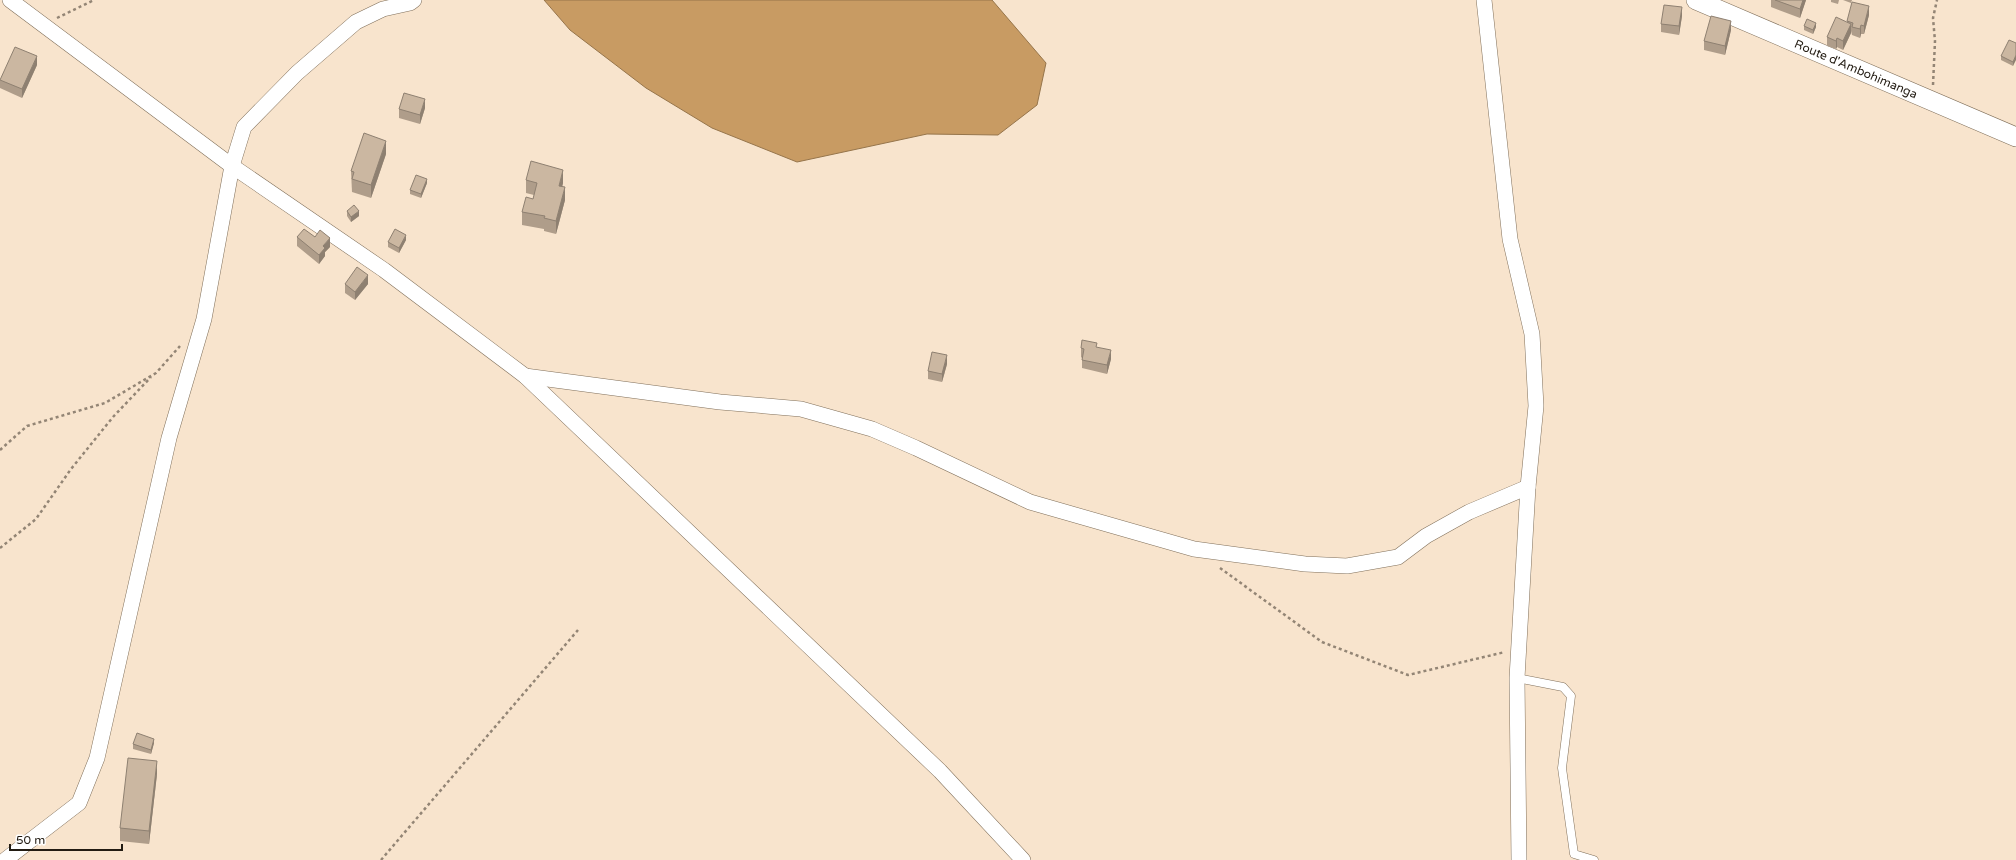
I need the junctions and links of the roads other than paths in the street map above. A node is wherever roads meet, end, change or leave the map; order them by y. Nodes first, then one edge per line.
1 (10, 0) edge
2 (414, 0) edge
3 (1484, 0) edge
4 (1696, 0) edge
5 (2016, 137) edge
6 (232, 166) junction
7 (525, 376) junction
8 (1528, 487) junction
9 (1517, 678) junction
10 (5, 860) edge
11 (1023, 860) edge
12 (1519, 860) edge
13 (1594, 860) edge

1 - 6 street
2 - 6 street
3 - 8 street
4 - 5 street, Route d'Ambohimanga
6 - 7 street
6 - 10 street
7 - 8 street
7 - 11 street
8 - 9 street
9 - 12 street
9 - 13 lane

